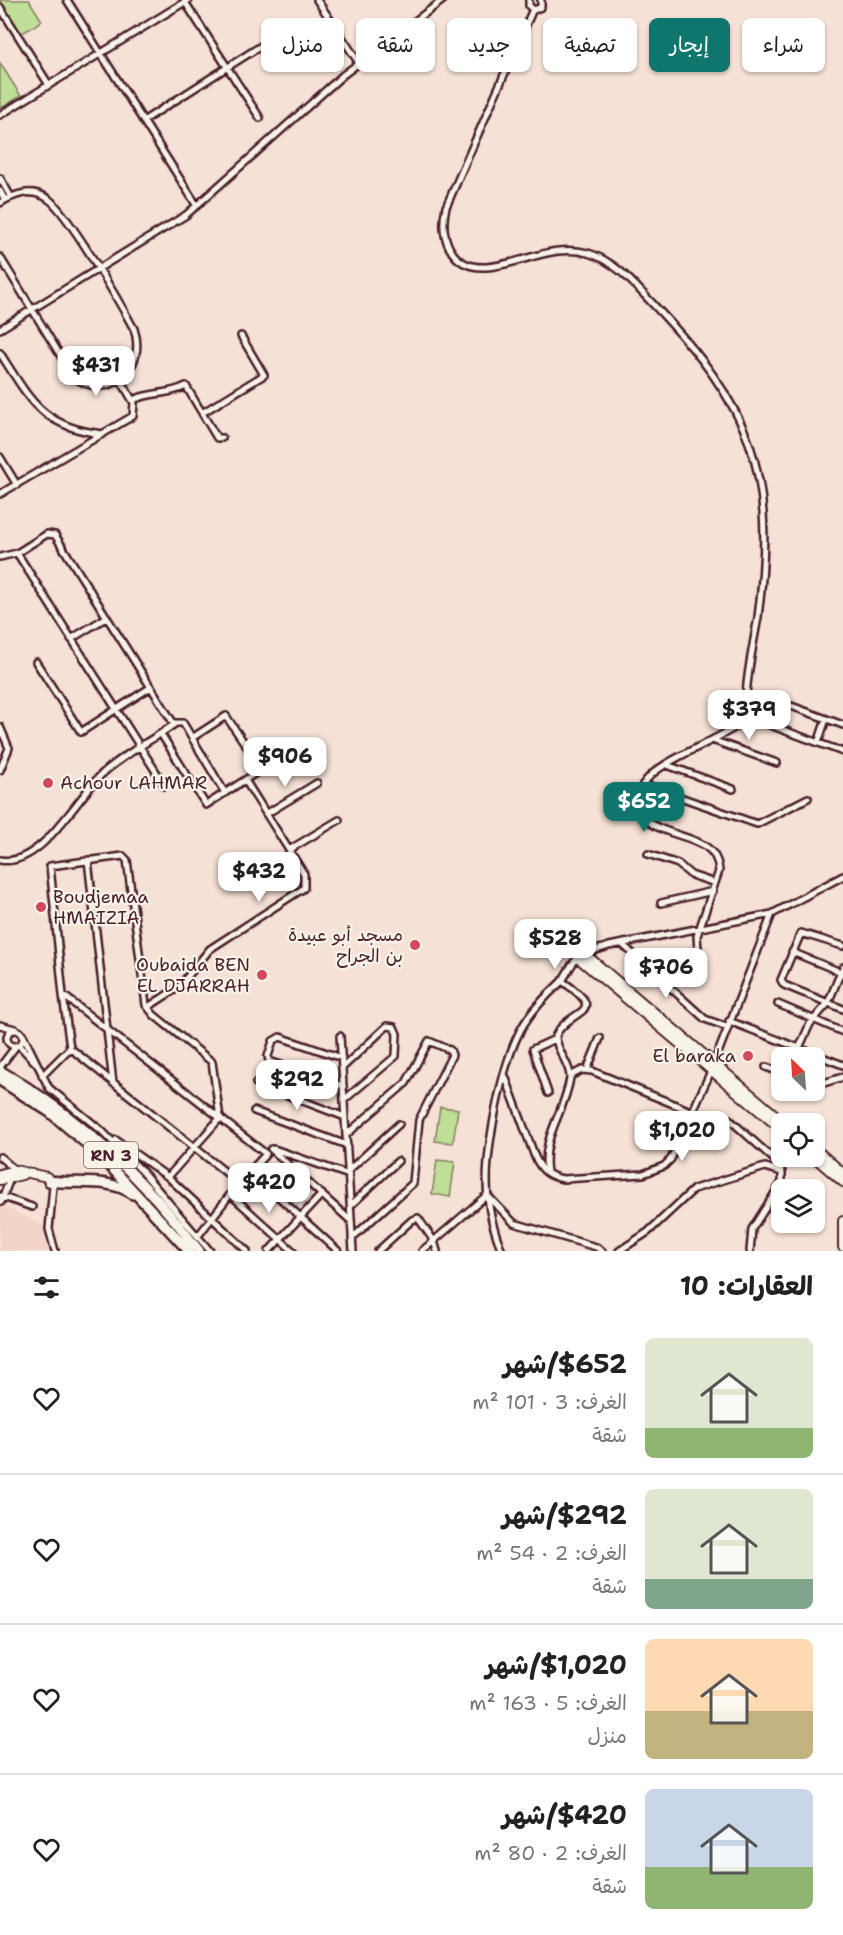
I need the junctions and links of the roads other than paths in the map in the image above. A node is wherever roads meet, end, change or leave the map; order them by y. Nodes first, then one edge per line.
1 (67, 0) edge
2 (316, 0) edge
3 (443, 0) edge
4 (529, 0) edge
5 (542, 0) edge
6 (187, 1) edge
7 (0, 7) edge
8 (533, 9) junction
9 (419, 18) edge
10 (261, 46) edge
11 (100, 53) junction
12 (356, 59) edge
13 (356, 66) edge
14 (227, 67) junction
15 (49, 85) junction
16 (0, 115) edge
17 (260, 118) dead end
18 (143, 121) junction
19 (0, 178) edge
20 (0, 191) edge
21 (6, 200) edge
22 (197, 206) junction
23 (0, 257) edge
24 (98, 269) junction
25 (33, 309) junction
26 (0, 329) edge
27 (241, 336) dead end
28 (0, 353) edge
29 (181, 378) dead end
30 (120, 379) junction
31 (186, 386) junction
32 (133, 400) junction
33 (202, 413) junction
34 (104, 434) junction
35 (222, 438) dead end
36 (0, 457) edge
37 (17, 484) junction
38 (0, 495) edge
39 (17, 553) junction
40 (0, 557) edge
41 (106, 617) junction
42 (71, 639) junction
43 (36, 662) dead end
44 (150, 687) junction
45 (783, 703) dead end
46 (116, 709) junction
47 (749, 719) junction
48 (826, 719) junction
49 (174, 724) junction
50 (843, 725) edge
51 (0, 727) edge
52 (161, 734) junction
53 (192, 738) junction
54 (712, 740) junction
55 (818, 743) junction
56 (140, 747) junction
57 (843, 752) edge
58 (276, 760) dead end
59 (777, 763) dead end
60 (667, 765) junction
61 (262, 769) junction
62 (0, 770) edge
63 (245, 780) junction
64 (317, 783) dead end
65 (643, 784) junction
66 (165, 786) dead end
67 (733, 789) dead end
68 (225, 793) junction
69 (808, 798) dead end
70 (266, 814) junction
71 (339, 820) dead end
72 (289, 850) junction
73 (648, 854) dead end
74 (0, 860) edge
75 (88, 860) junction
76 (843, 876) edge
77 (715, 883) junction
78 (713, 891) junction
79 (661, 903) dead end
80 (772, 914) junction
81 (699, 928) junction
82 (622, 944) junction
83 (843, 946) edge
84 (792, 952) junction
85 (582, 956) junction
86 (842, 970) edge
87 (700, 975) dead end
88 (562, 981) junction
89 (63, 995) junction
90 (828, 1003) junction
91 (778, 1004) dead end
92 (148, 1007) junction
93 (843, 1009) edge
94 (813, 1020) junction
95 (728, 1024) junction
96 (0, 1026) edge
97 (15, 1029) junction
98 (108, 1030) junction
99 (843, 1032) edge
100 (8, 1034) junction
101 (23, 1035) junction
102 (340, 1036) dead end
103 (600, 1038) dead end
104 (555, 1039) junction
105 (9, 1043) junction
106 (18, 1046) junction
107 (796, 1047) edge
108 (800, 1047) edge
109 (70, 1048) junction
110 (342, 1058) junction
111 (825, 1058) edge
112 (4, 1061) junction
113 (714, 1061) junction
114 (36, 1063) junction
115 (843, 1065) edge
116 (766, 1066) dead end
117 (342, 1068) junction
118 (771, 1068) edge
119 (587, 1070) junction
120 (711, 1071) junction
121 (3, 1075) edge
122 (42, 1076) junction
123 (505, 1076) junction
124 (570, 1076) junction
125 (843, 1077) edge
126 (113, 1083) junction
127 (256, 1083) dead end
128 (825, 1083) edge
129 (343, 1086) junction
130 (512, 1090) junction
131 (501, 1093) junction
132 (548, 1093) dead end
133 (344, 1100) junction
134 (254, 1111) dead end
135 (693, 1112) junction
136 (773, 1113) edge
137 (345, 1117) junction
138 (220, 1118) junction
139 (729, 1119) dead end
140 (771, 1121) edge
141 (399, 1124) dead end
142 (102, 1131) junction
143 (347, 1134) junction
144 (347, 1145) junction
145 (195, 1149) junction
146 (271, 1149) junction
147 (266, 1154) junction
148 (0, 1157) edge
149 (825, 1157) edge
150 (398, 1161) dead end
151 (825, 1166) edge
152 (250, 1171) junction
153 (12, 1172) junction
154 (782, 1172) junction
155 (349, 1173) junction
156 (843, 1173) edge
157 (0, 1174) edge
158 (547, 1174) junction
159 (168, 1177) junction
160 (0, 1180) edge
161 (843, 1182) edge
162 (54, 1183) junction
163 (239, 1183) junction
164 (230, 1194) junction
165 (322, 1194) junction
166 (487, 1195) junction
167 (2, 1198) edge
168 (147, 1204) junction
169 (351, 1205) junction
170 (32, 1207) dead end
171 (301, 1216) junction
172 (210, 1217) junction
173 (351, 1221) junction
174 (843, 1221) edge
175 (198, 1236) junction
176 (352, 1238) junction
177 (280, 1239) junction
178 (434, 1241) junction
179 (842, 1249) edge
180 (55, 1251) edge
181 (189, 1251) edge
182 (199, 1251) edge
183 (210, 1251) edge
184 (247, 1251) edge
185 (269, 1251) edge
186 (293, 1251) edge
187 (338, 1251) edge
188 (353, 1251) edge
189 (378, 1251) edge
190 (422, 1251) edge
191 (437, 1251) edge
192 (502, 1251) edge
193 (602, 1251) edge
194 (619, 1251) edge
195 (750, 1251) edge

1 - 11 street
2 - 12 street
3 - 9 street
4 - 8 street
5 - 8 street
6 - 11 street
6 - 14 street
7 - 15 street
8 - 47 street
10 - 14 street
11 - 15 street
11 - 18 street
13 - 22 street
14 - 17 street
14 - 18 street
15 - 16 street
18 - 22 street
19 - 21 street
20 - 21 street
21 - 24 street
22 - 24 street
23 - 25 street
24 - 25 street
24 - 30 street
25 - 26 street
25 - 30 street
27 - 33 street
28 - 34 street
29 - 31 street
30 - 32 street
31 - 32 street
31 - 33 street
32 - 34 street
33 - 35 street
34 - 37 street
36 - 37 street
37 - 38 street
39 - 40 street
39 - 41 street
39 - 42 street
41 - 42 street
41 - 44 street
42 - 46 street
43 - 46 street
44 - 46 street
44 - 49 street
45 - 48 street
46 - 56 street
47 - 54 street
47 - 55 street
48 - 50 street
48 - 55 street
49 - 52 street
49 - 53 street
51 - 62 street
52 - 56 street
52 - 68 street
53 - 61 street
53 - 68 street
54 - 59 street
54 - 60 street
55 - 57 street
56 - 66 street
56 - 74 street
58 - 61 street
60 - 65 street
60 - 67 street
61 - 63 street
63 - 68 street
63 - 70 street
64 - 70 street
65 - 69 street
65 - 77 street
70 - 72 street
71 - 72 street
72 - 92 street
73 - 77 street
75 - 89 street
75 - 92 street
75 - 98 street
76 - 80 street
77 - 78 street
78 - 79 street
78 - 81 street
80 - 81 street
80 - 95 street
81 - 82 street
81 - 87 street
82 - 85 street
82 - 95 street
83 - 84 street
84 - 86 street
84 - 90 street
85 - 88 street
85 - 113 main road
85 - 120 main road
86 - 90 street
88 - 104 street
88 - 123 street
89 - 98 street
89 - 109 street
90 - 93 street
90 - 94 street
91 - 94 street
92 - 138 street
94 - 99 street
94 - 108 street
95 - 107 street
95 - 113 street
96 - 97 street
96 - 100 street
97 - 100 street
97 - 101 street
98 - 126 street
98 - 138 street
100 - 105 street
101 - 106 street
101 - 114 street
102 - 110 street
103 - 119 street
104 - 124 street
104 - 132 street
105 - 106 street
105 - 112 street
106 - 112 street
106 - 114 street
109 - 122 street
109 - 126 street
110 - 117 street
110 - 129 street
111 - 115 street
112 - 121 street
113 - 120 street
113 - 136 main road
114 - 122 street
116 - 118 street
117 - 129 street
117 - 133 street
119 - 124 street
119 - 135 street
120 - 135 street
120 - 140 main road
121 - 168 highway, RN 3
121 - 182 highway, RN 3
122 - 142 street
123 - 130 street
123 - 131 street
124 - 158 street
125 - 128 street
126 - 145 street
127 - 137 street
129 - 133 street
130 - 131 street
130 - 158 street
131 - 166 street
133 - 137 street
134 - 144 street
135 - 158 street
137 - 143 street
138 - 145 street
138 - 147 street
139 - 154 street
141 - 155 street
142 - 159 street
142 - 175 street
143 - 144 street
143 - 176 street
144 - 155 street
145 - 159 street
145 - 163 street
146 - 147 street
146 - 155 street
146 - 165 street
147 - 152 street
148 - 153 street
149 - 156 main road
150 - 169 street
151 - 161 main road
152 - 163 street
152 - 171 street
153 - 157 main road
153 - 160 main road
153 - 162 main road
153 - 167 street
154 - 194 street
154 - 195 street
155 - 169 street
159 - 172 street
162 - 168 highway
162 - 180 street
163 - 164 street
164 - 172 street
164 - 177 street
165 - 171 street
165 - 173 street
166 - 178 street
166 - 192 street
166 - 193 street
167 - 170 street
168 - 181 highway, RN 3
169 - 173 street
171 - 177 street
171 - 187 street
172 - 175 street
172 - 184 street
173 - 176 street
174 - 179 main road
175 - 183 street
176 - 188 street
177 - 185 street
177 - 186 street
178 - 189 street
178 - 190 street
178 - 191 street

